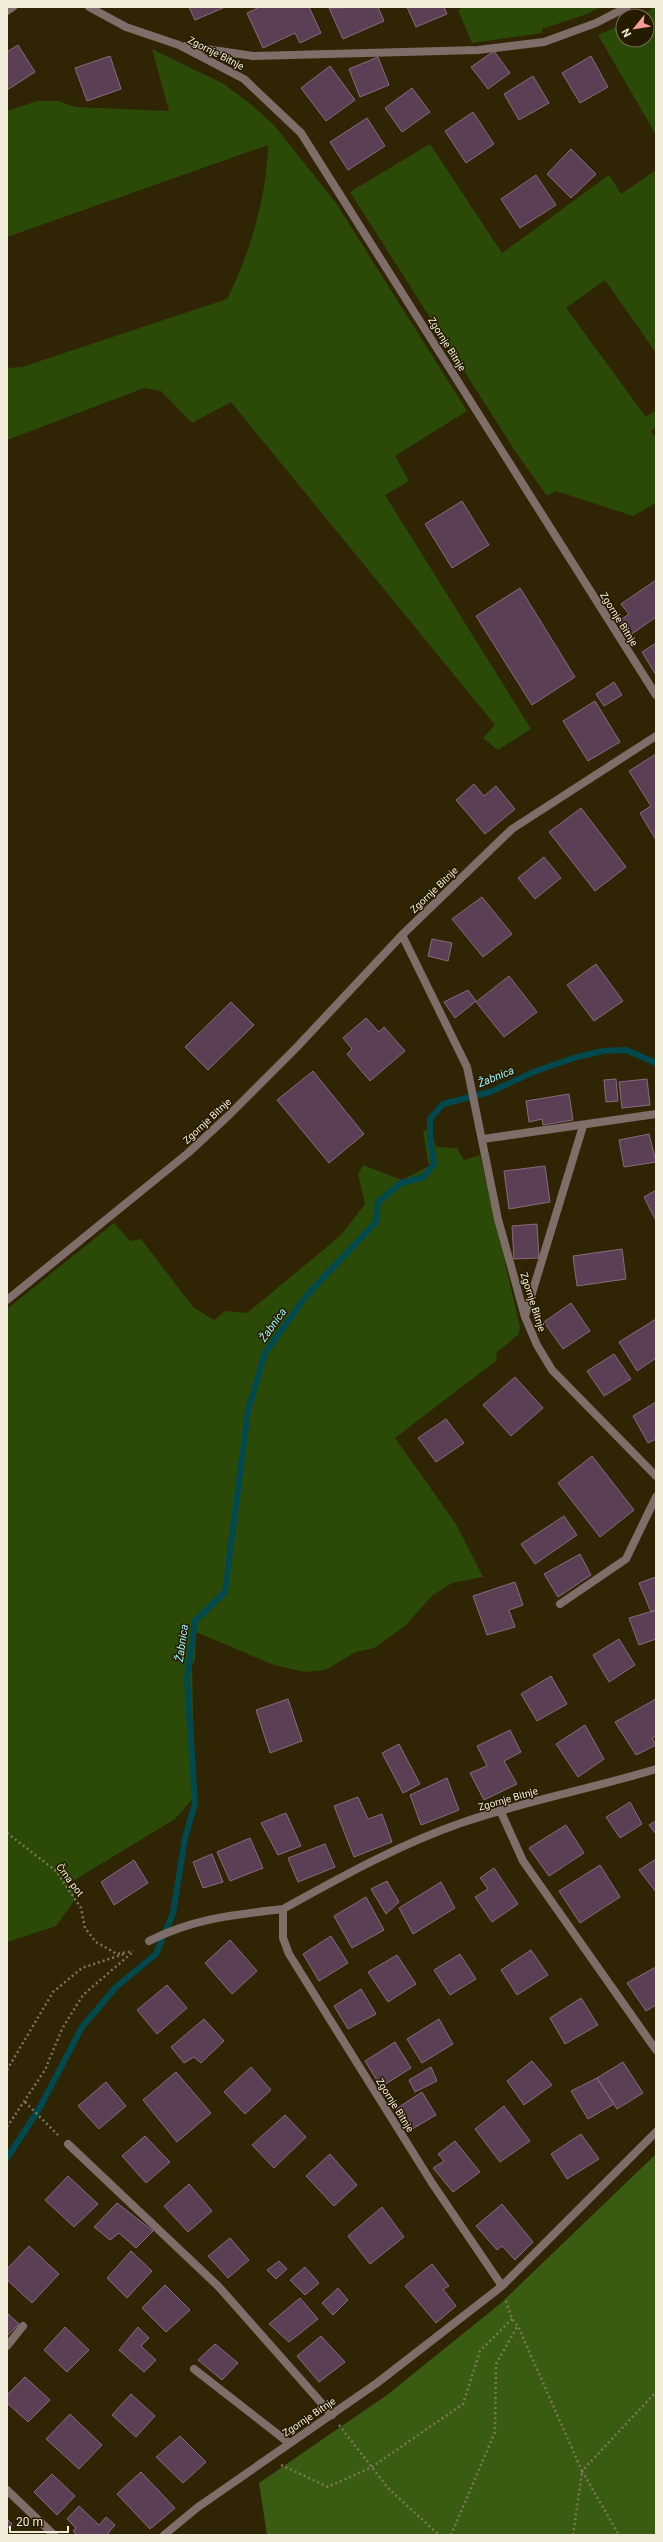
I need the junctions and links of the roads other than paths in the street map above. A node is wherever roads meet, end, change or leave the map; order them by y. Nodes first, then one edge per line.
1 (13, 7) edge
2 (89, 7) edge
3 (627, 7) edge
4 (7, 10) edge
5 (179, 45) junction
6 (656, 695) edge
7 (656, 736) edge
8 (402, 935) junction
9 (656, 1114) edge
10 (583, 1126) junction
11 (483, 1139) junction
12 (7, 1300) edge
13 (525, 1317) junction
14 (656, 1476) edge
15 (656, 1497) edge
16 (560, 1604) dead end
17 (656, 1769) edge
18 (500, 1810) junction
19 (284, 1909) junction
20 (149, 1942) road end
21 (656, 2050) edge
22 (656, 2132) edge
23 (68, 2144) dead end
24 (502, 2286) junction
25 (23, 2326) dead end
26 (7, 2346) edge
27 (194, 2369) dead end
28 (332, 2415) junction
29 (289, 2442) junction
30 (7, 2490) edge
31 (54, 2535) edge
32 (164, 2535) edge

1 - 4 street
2 - 5 street, Zgornje Bitnje
3 - 5 street, Zgornje Bitnje
5 - 6 street, Zgornje Bitnje
7 - 8 street, Zgornje Bitnje
8 - 11 street, Zgornje Bitnje
8 - 12 street, Zgornje Bitnje
9 - 10 street
10 - 11 street
10 - 13 street
11 - 13 street, Zgornje Bitnje
13 - 14 street, Zgornje Bitnje
15 - 16 street
17 - 18 street, Zgornje Bitnje
18 - 19 street, Zgornje Bitnje
18 - 21 street
19 - 20 street
19 - 24 street, Zgornje Bitnje
22 - 24 street
23 - 28 street
24 - 28 street, Zgornje Bitnje
25 - 26 street
27 - 29 street
28 - 29 street, Zgornje Bitnje
29 - 32 street, Zgornje Bitnje
30 - 31 street

